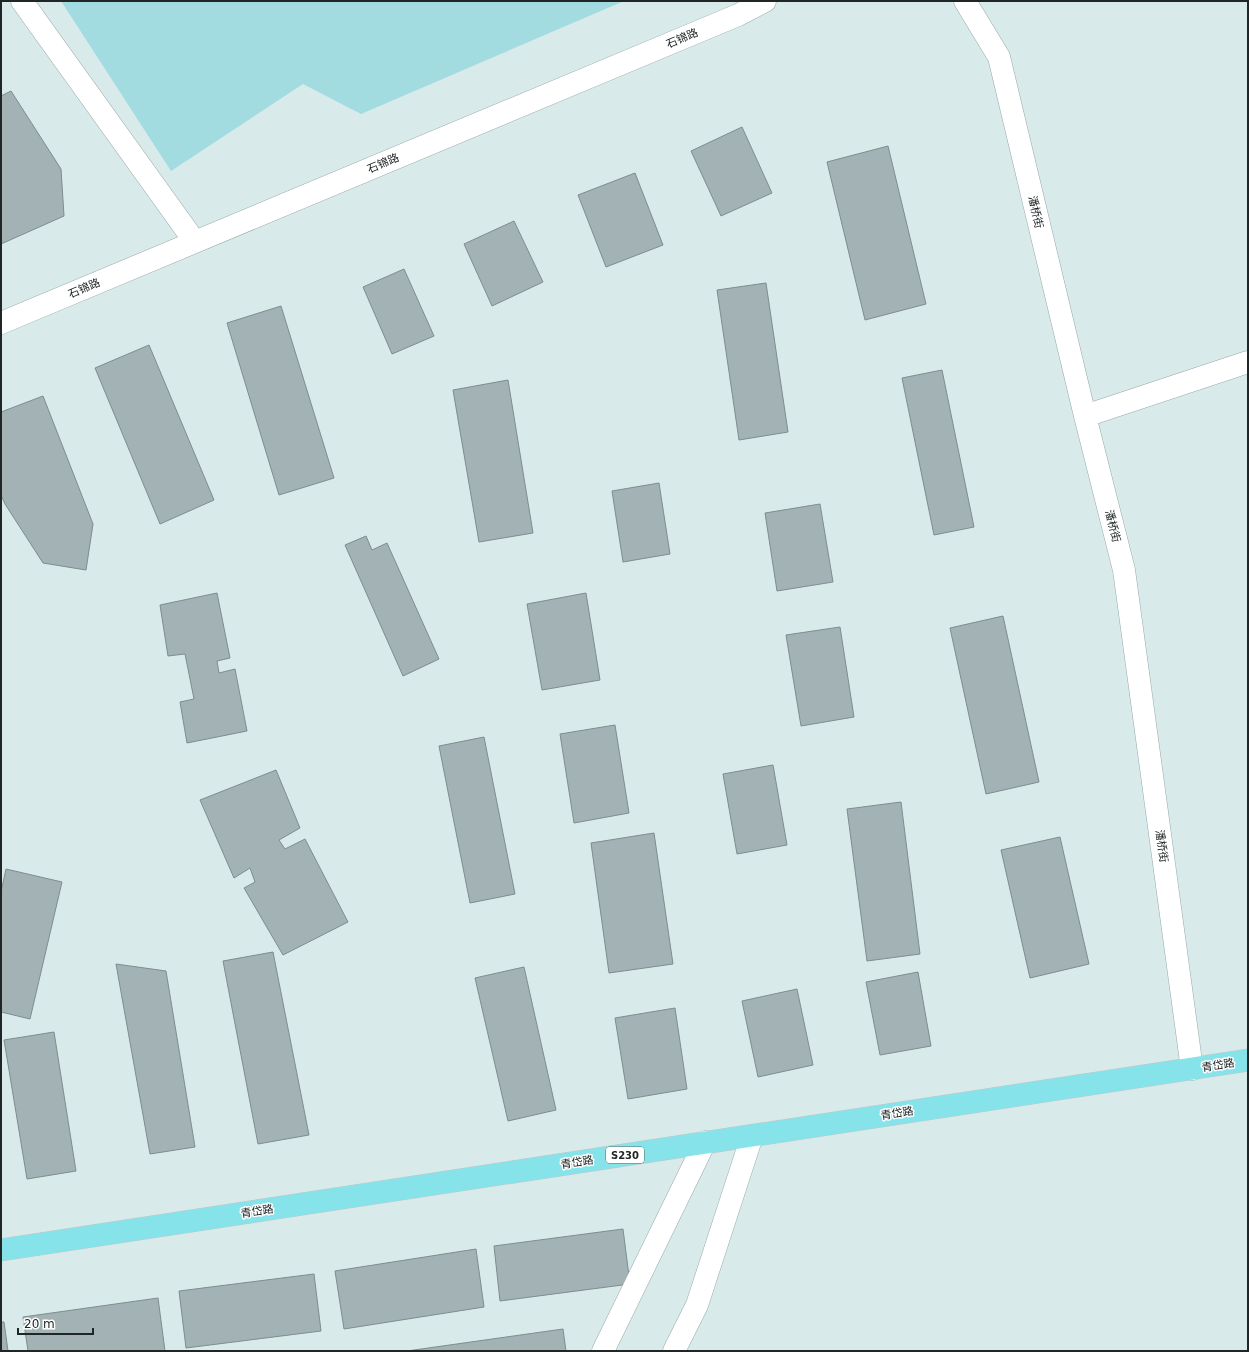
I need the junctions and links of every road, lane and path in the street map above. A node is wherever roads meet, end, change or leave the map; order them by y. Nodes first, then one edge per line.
1 (22, 1) edge
2 (765, 1) edge
3 (964, 1) edge
4 (194, 242) junction
5 (1, 323) edge
6 (1248, 362) edge
7 (1084, 416) junction
8 (1248, 1060) edge
9 (1192, 1069) junction
10 (752, 1136) junction
11 (705, 1142) junction
12 (1, 1250) edge
13 (603, 1351) edge
14 (674, 1351) edge

1 - 4 street
2 - 4 street, 石锦路
3 - 7 street, 潘桥街
4 - 5 street, 石锦路
6 - 7 street
7 - 9 street, 潘桥街
8 - 9 main road, 青岱路 / S230
9 - 10 main road, 青岱路 / S230
10 - 11 main road, 青岱路 / S230
10 - 14 street
11 - 12 main road, 青岱路 / S230
11 - 13 street

